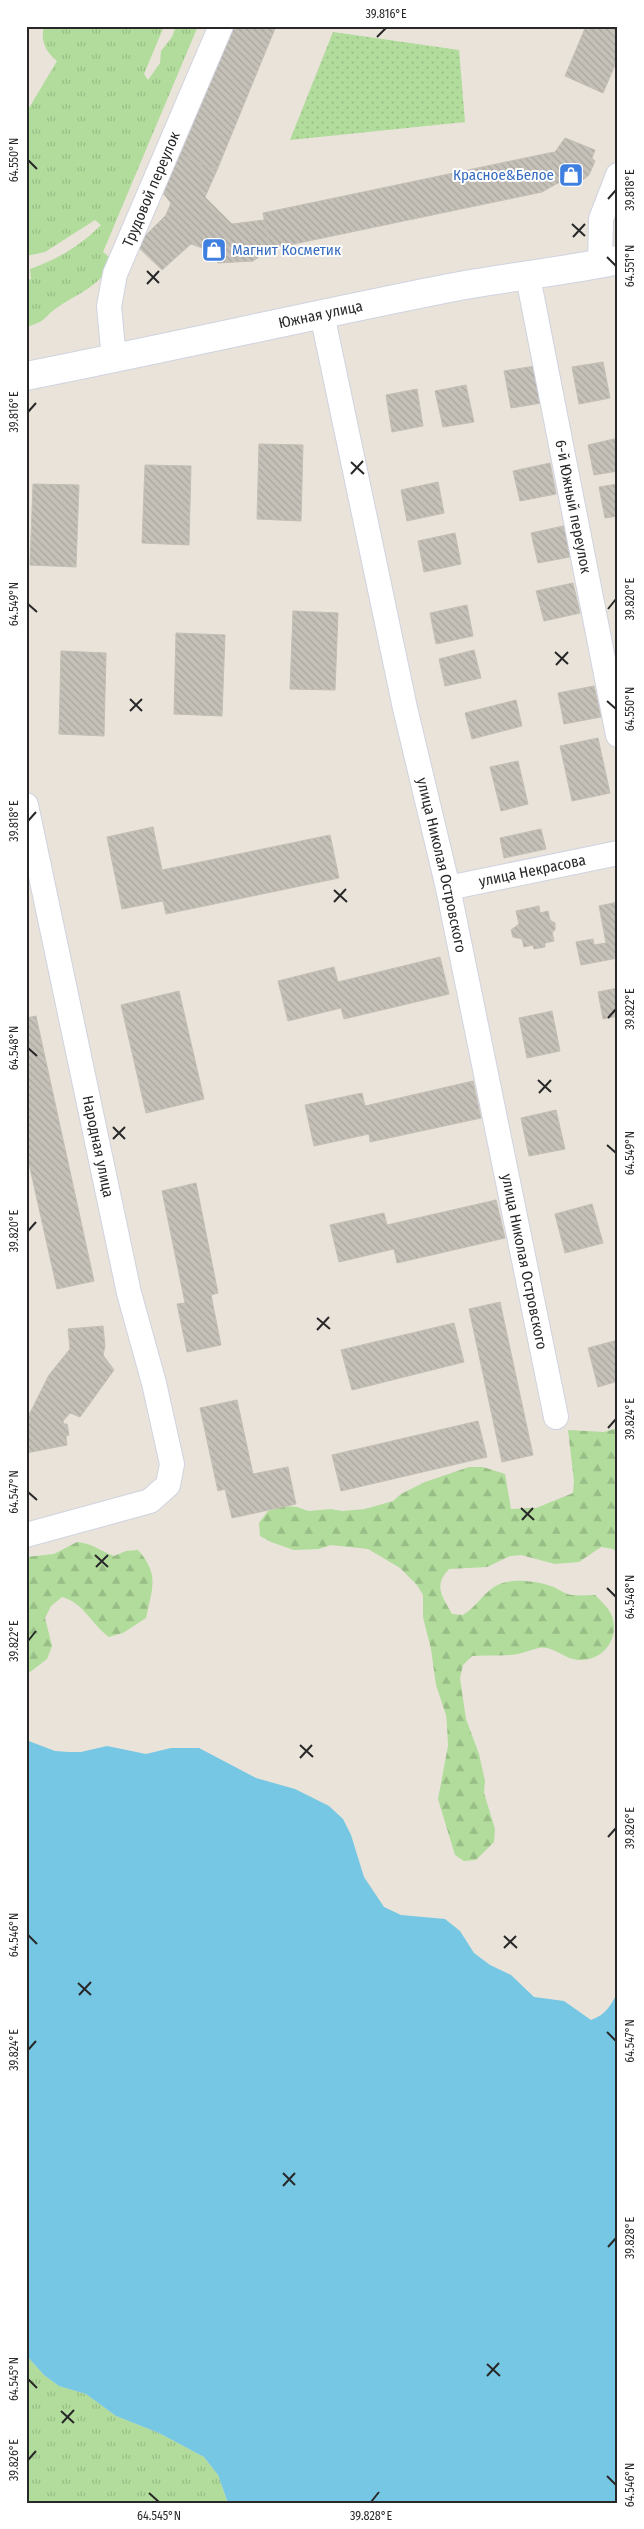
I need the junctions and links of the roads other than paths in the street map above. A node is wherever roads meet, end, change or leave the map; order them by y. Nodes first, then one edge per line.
1 (221, 26) edge
2 (618, 175) edge
3 (609, 262) edge
4 (528, 277) junction
5 (322, 314) junction
6 (114, 359) junction
7 (26, 376) edge
8 (618, 735) edge
9 (26, 805) edge
10 (618, 853) edge
11 (448, 888) junction
12 (556, 1417) dead end
13 (26, 1535) edge

1 - 6 street, Трудовой переулок
2 - 3 street
3 - 4 street, Южная улица
4 - 5 street, Южная улица
4 - 8 street, 6-й Южный переулок
5 - 6 street, Южная улица
5 - 11 street, улица Николая Островского
6 - 7 street, Южная улица
9 - 13 street, Народная улица
10 - 11 street, улица Некрасова
11 - 12 street, улица Николая Островского

